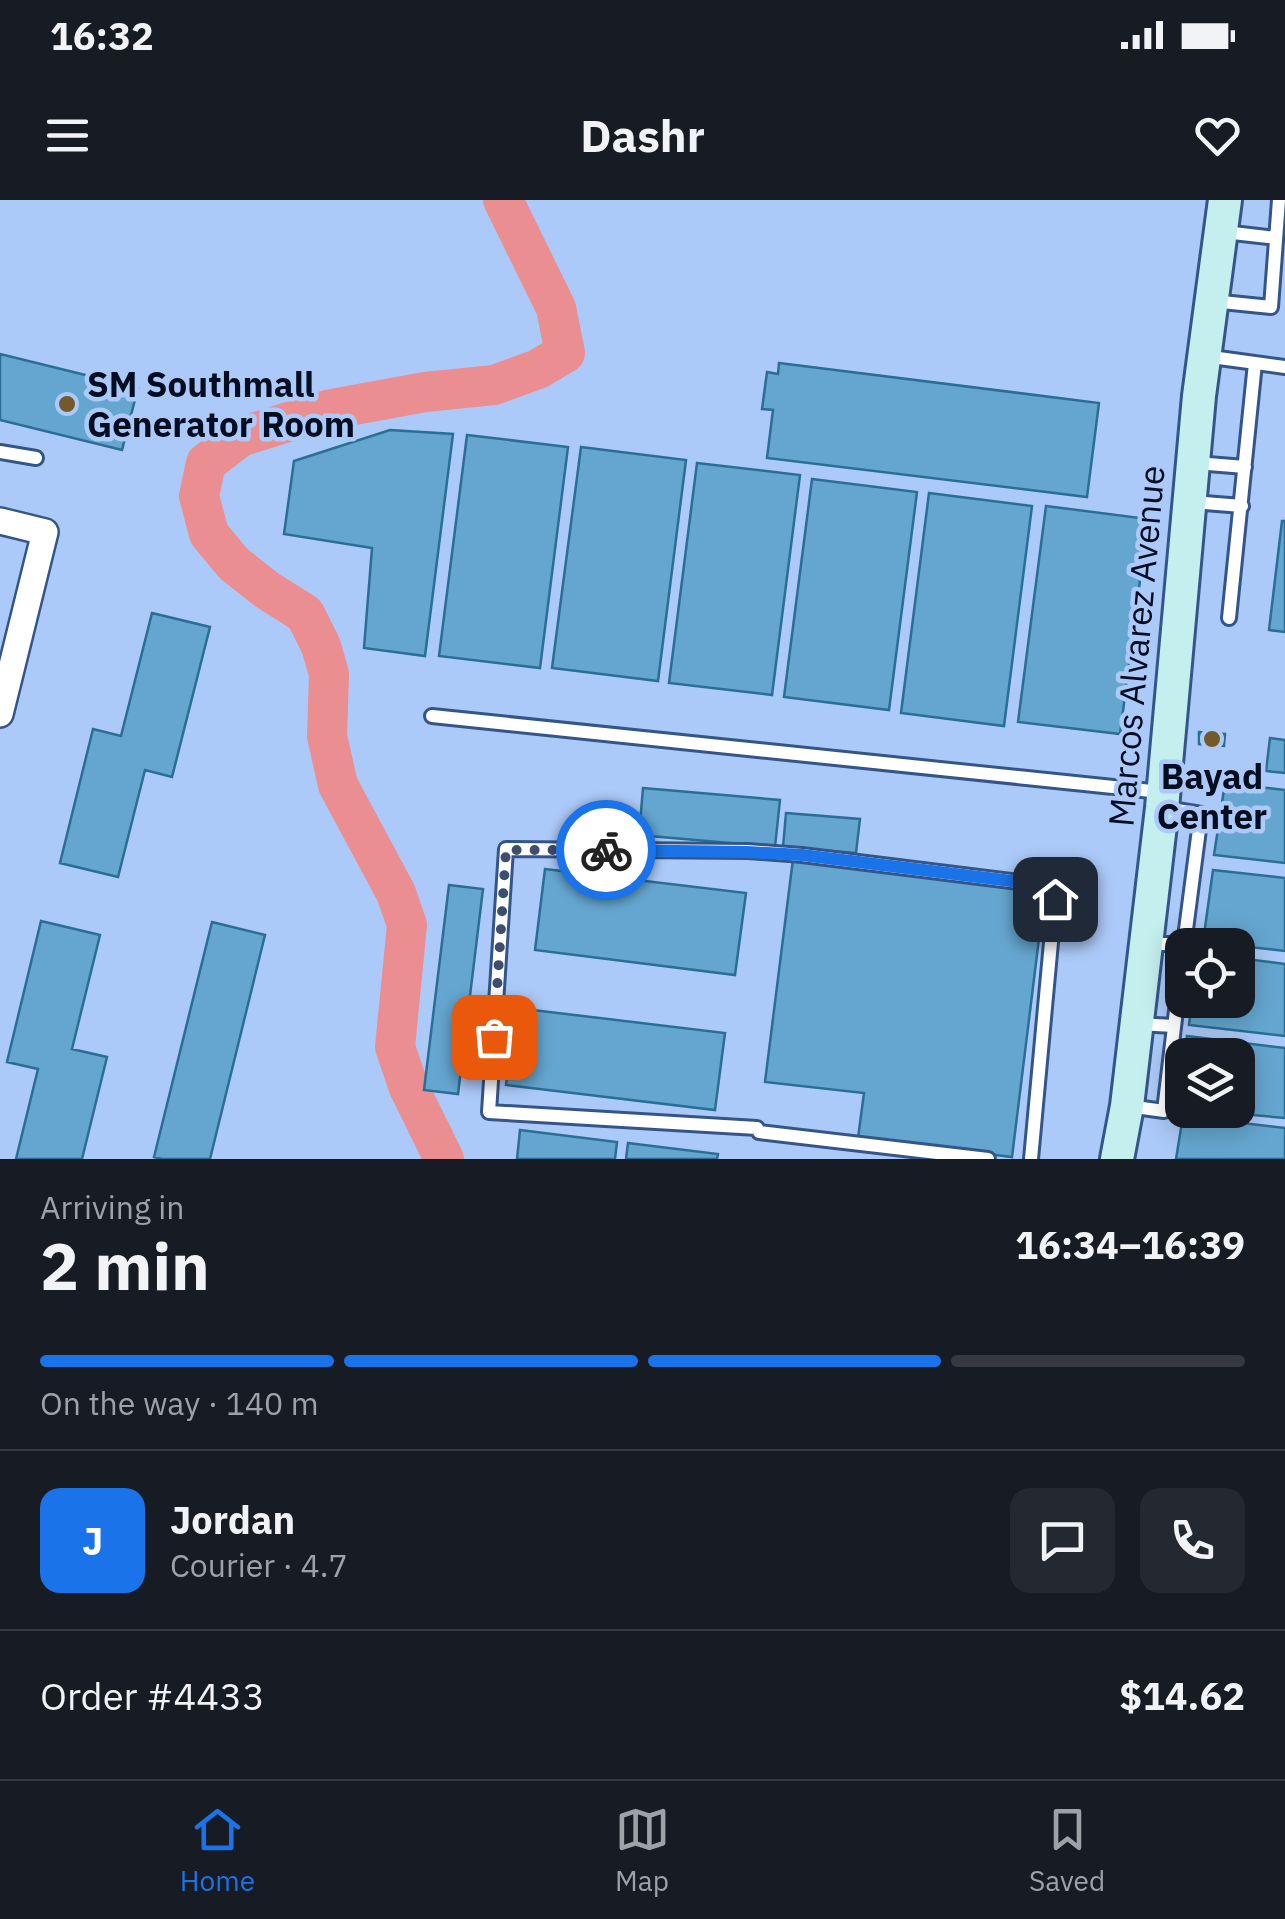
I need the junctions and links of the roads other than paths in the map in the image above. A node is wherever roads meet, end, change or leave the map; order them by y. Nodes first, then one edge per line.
1 (1279, 200) edge
2 (1223, 216) edge
3 (1276, 238) junction
4 (1212, 301) junction
5 (1204, 356) junction
6 (1255, 363) junction
7 (1285, 367) edge
8 (0, 452) edge
9 (36, 458) dead end
10 (1193, 463) junction
11 (1245, 467) junction
12 (1190, 502) junction
13 (1242, 506) junction
14 (0, 522) edge
15 (1229, 618) dead end
16 (0, 714) edge
17 (432, 716) dead end
18 (1162, 800) junction
19 (1186, 928) edge
20 (1146, 944) junction
21 (1165, 944) edge
22 (1175, 1018) edge
23 (1136, 1024) junction
24 (1174, 1026) junction
25 (1127, 1106) junction
26 (988, 1159) edge
27 (1032, 1159) edge
28 (1117, 1159) edge

1 - 3 lane
2 - 3 lane
2 - 4 main road, Marcos Alvarez Avenue
3 - 4 lane
4 - 5 main road, Marcos Alvarez Avenue
5 - 6 lane
5 - 10 main road, Marcos Alvarez Avenue
6 - 7 lane
6 - 11 lane
8 - 9 lane
10 - 11 lane
10 - 12 main road, Marcos Alvarez Avenue
11 - 13 lane
12 - 13 lane
12 - 18 main road, Marcos Alvarez Avenue
13 - 15 lane
14 - 16 street
17 - 18 lane
18 - 19 lane
18 - 20 main road, Marcos Alvarez Avenue
20 - 21 lane
20 - 23 main road, Marcos Alvarez Avenue
22 - 24 lane
23 - 24 lane
23 - 25 main road, Marcos Alvarez Avenue
24 - 25 lane
25 - 28 main road, Marcos Alvarez Avenue
26 - 27 lane

